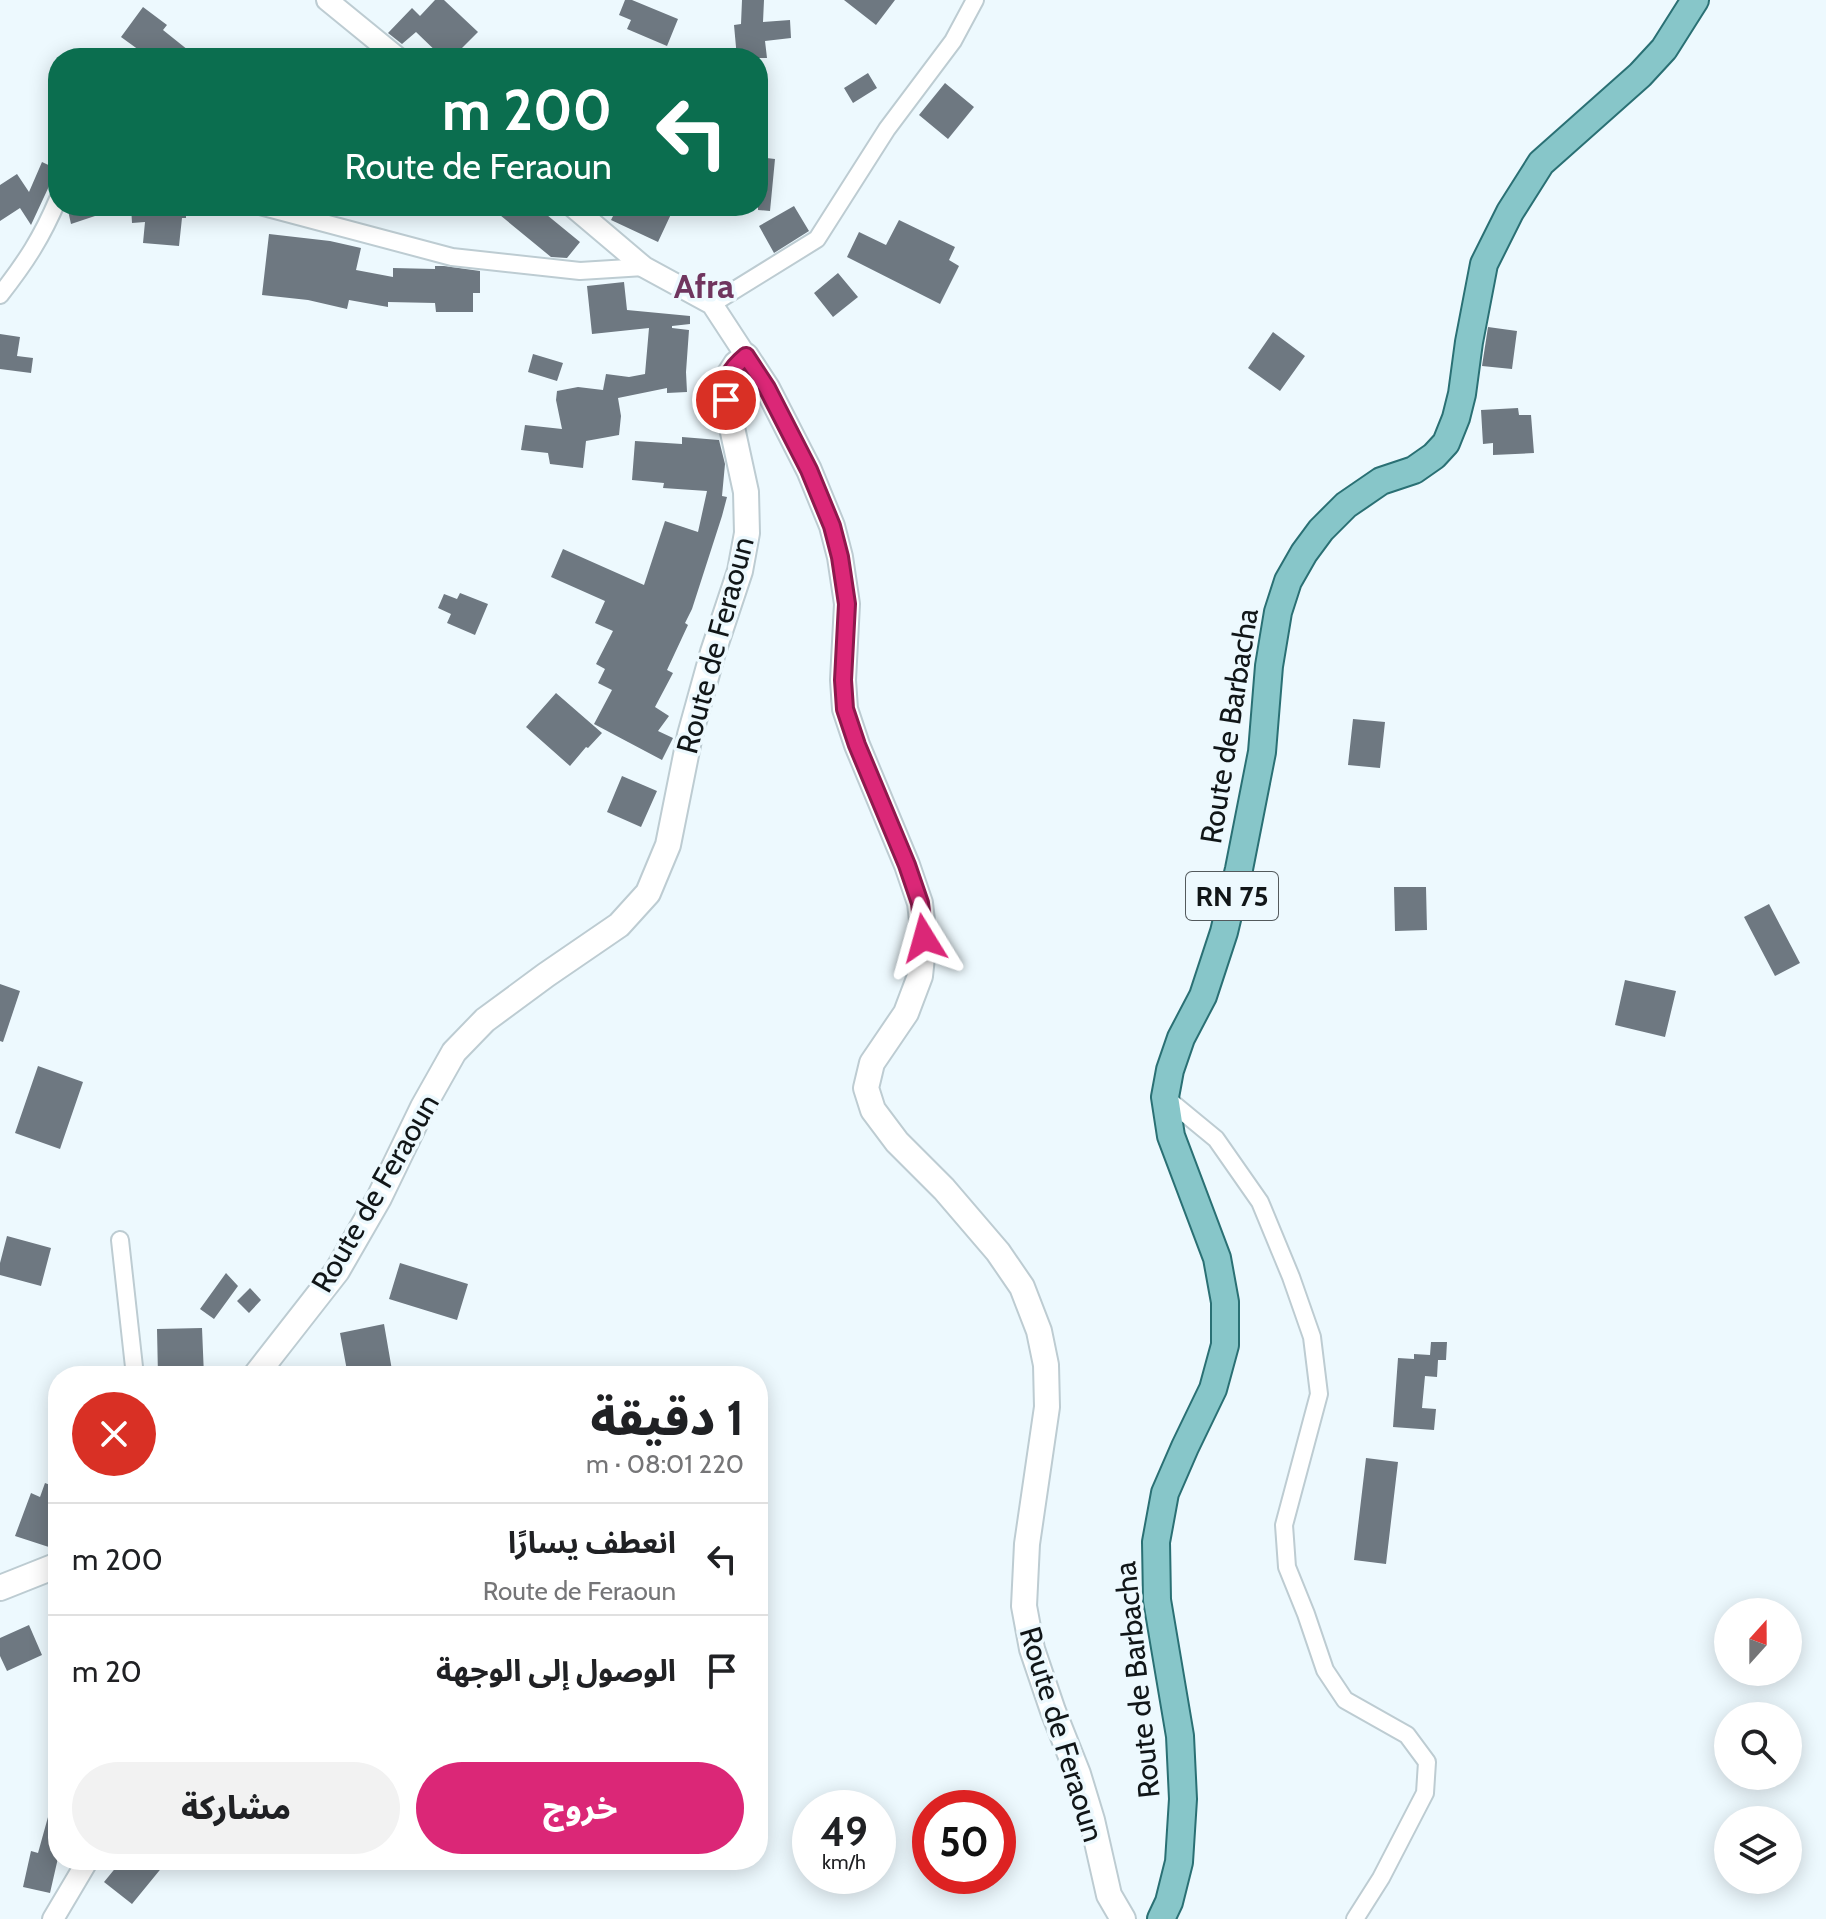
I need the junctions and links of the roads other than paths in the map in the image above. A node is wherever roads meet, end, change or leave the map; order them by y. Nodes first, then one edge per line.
1 (975, 0) edge
2 (1695, 0) edge
3 (336, 3) edge
4 (387, 48) edge
5 (51, 216) edge
6 (298, 216) edge
7 (584, 216) edge
8 (644, 267) junction
9 (0, 295) edge
10 (712, 304) junction
11 (746, 356) junction
12 (1165, 1097) junction
13 (120, 1240) dead end
14 (134, 1366) edge
15 (263, 1366) edge
16 (48, 1569) edge
17 (0, 1588) edge
18 (82, 1870) edge
19 (53, 1919) edge
20 (1123, 1919) edge
21 (1161, 1919) edge
22 (1355, 1919) edge

1 - 10 street
2 - 12 main road, Route de Barbacha / RN 75
3 - 4 street
5 - 9 street
6 - 8 street
7 - 8 street
8 - 10 street
10 - 11 street
11 - 15 main road, Route de Feraoun
11 - 20 main road, Route de Feraoun
12 - 21 main road, Route de Barbacha / RN 75
12 - 22 street
13 - 14 street
16 - 17 main road
18 - 19 street

